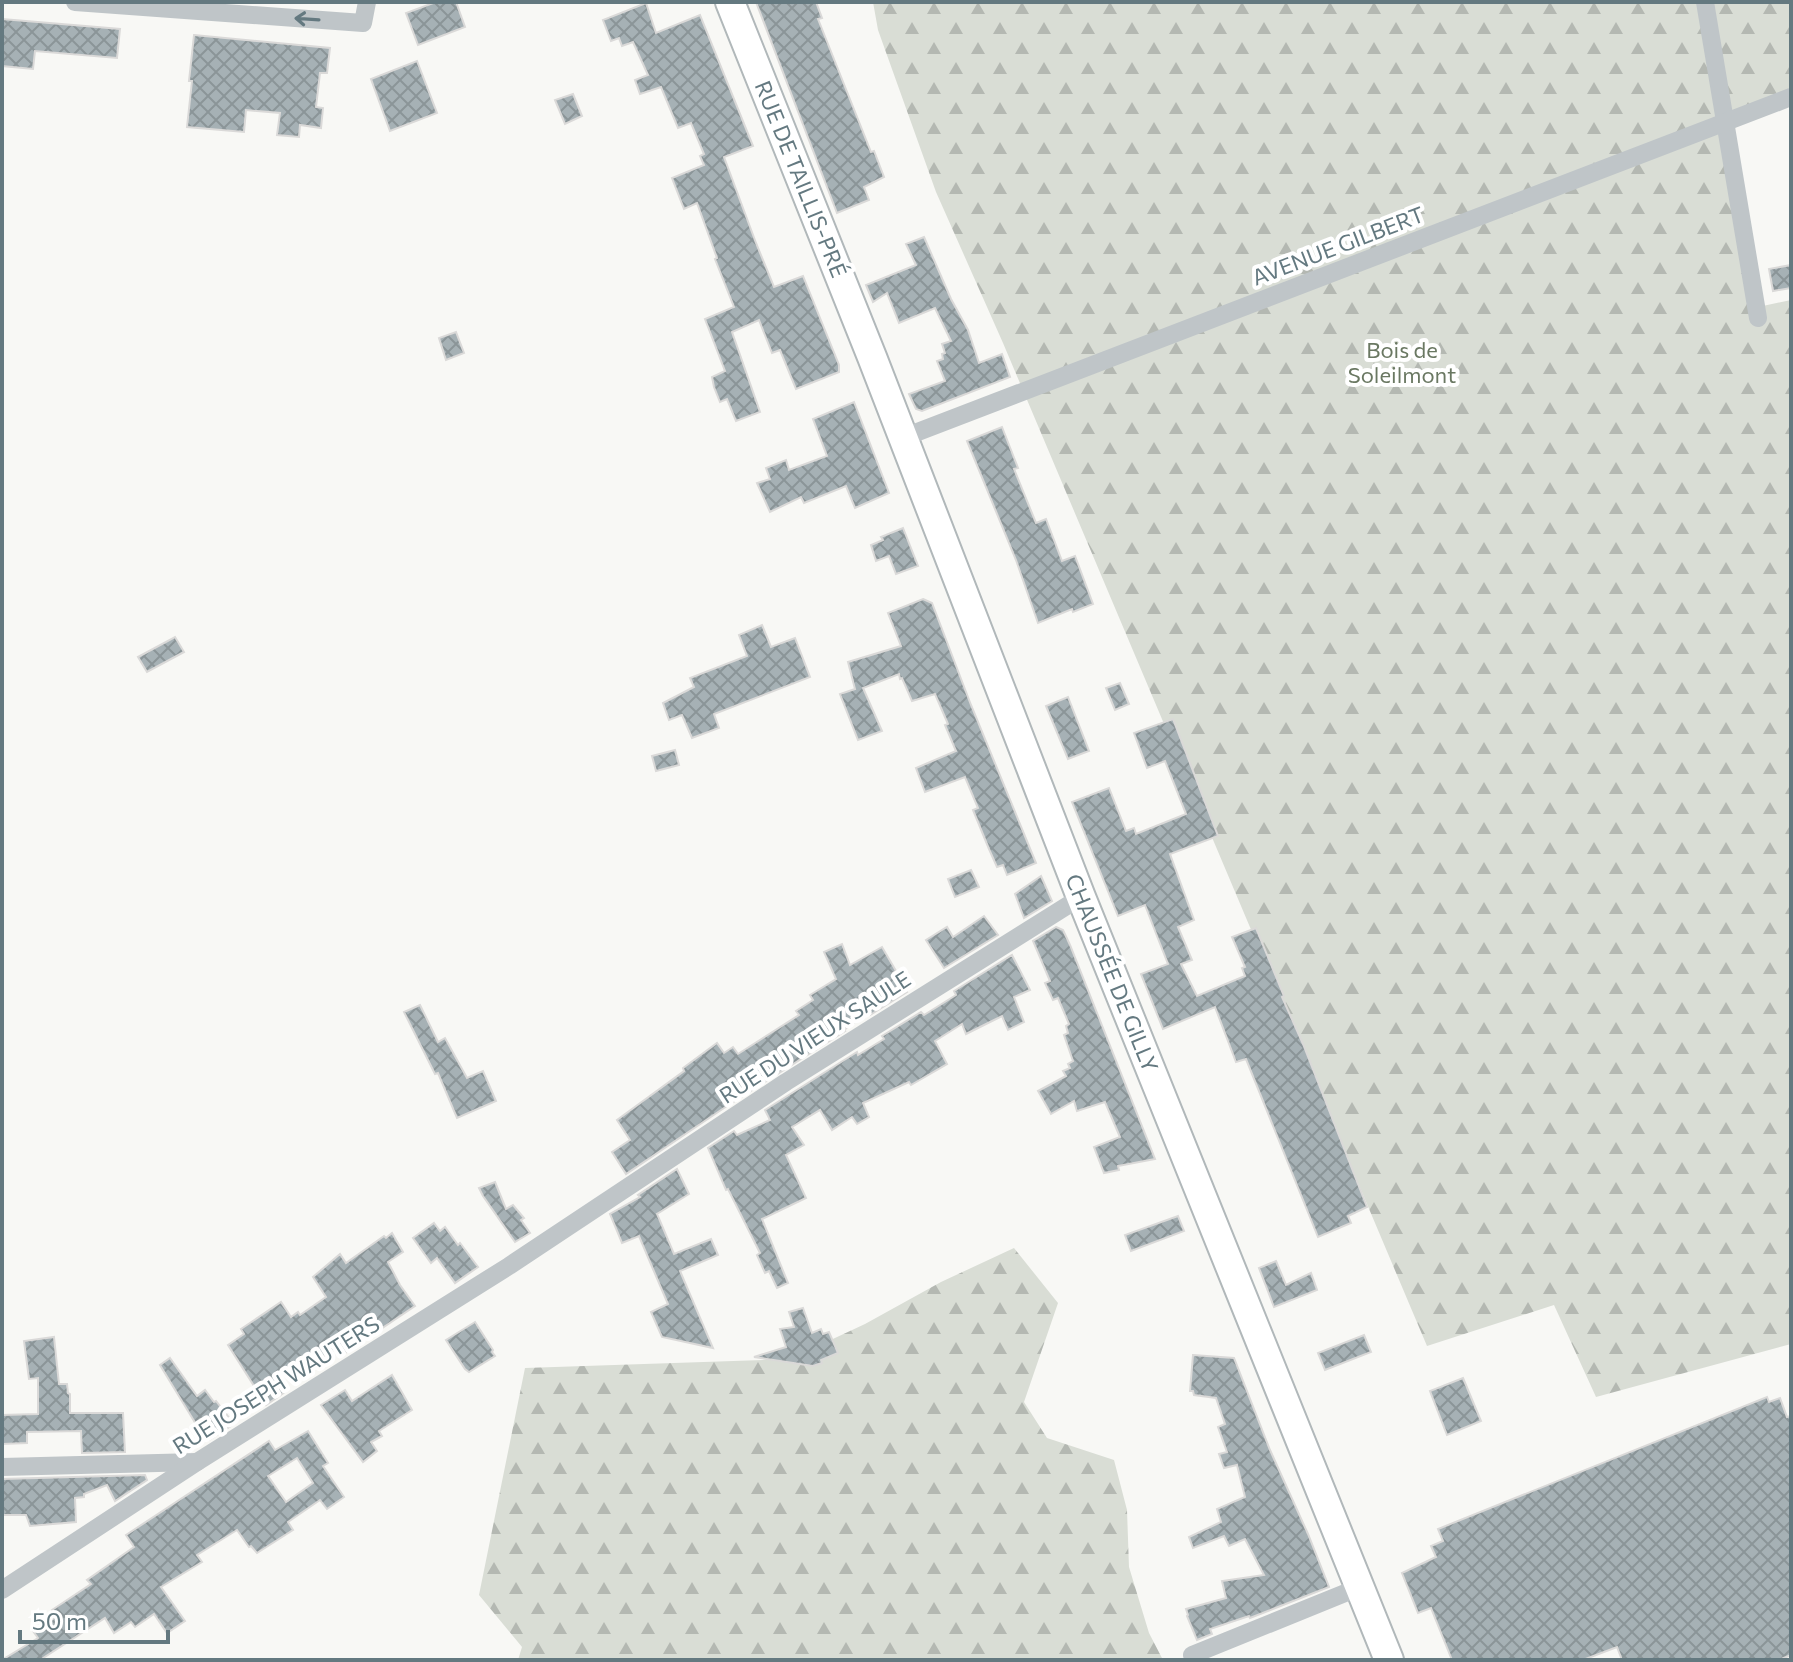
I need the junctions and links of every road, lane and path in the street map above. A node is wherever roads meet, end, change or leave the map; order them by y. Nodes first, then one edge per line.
1 (75, 2) edge
2 (367, 2) edge
3 (730, 2) edge
4 (1705, 2) edge
5 (1791, 97) edge
6 (1726, 122) junction
7 (1758, 318) dead end
8 (872, 357) joint
9 (902, 438) junction
10 (1081, 897) junction
11 (576, 1221) joint
12 (197, 1462) junction
13 (2, 1467) edge
14 (1360, 1587) junction
15 (2, 1590) edge
16 (1192, 1655) dead end
17 (1389, 1660) edge

2 -> 1 street
3 - 8 main road, RUE DE TAILLIS-PRÉ
4 - 6 street
5 - 6 street, AVENUE GILBERT
6 - 7 street
6 - 9 street, AVENUE GILBERT
8 - 9 main road, CHAUSSÉE DE GILLY
9 - 10 main road, CHAUSSÉE DE GILLY
10 - 11 street, RUE DU VIEUX SAULE
10 - 14 main road, CHAUSSÉE DE GILLY
11 - 12 street, RUE JOSEPH WAUTERS
12 - 13 street
12 - 15 street, RUE JOSEPH WAUTERS
14 - 16 street
14 - 17 main road, CHAUSSÉE DE GILLY

